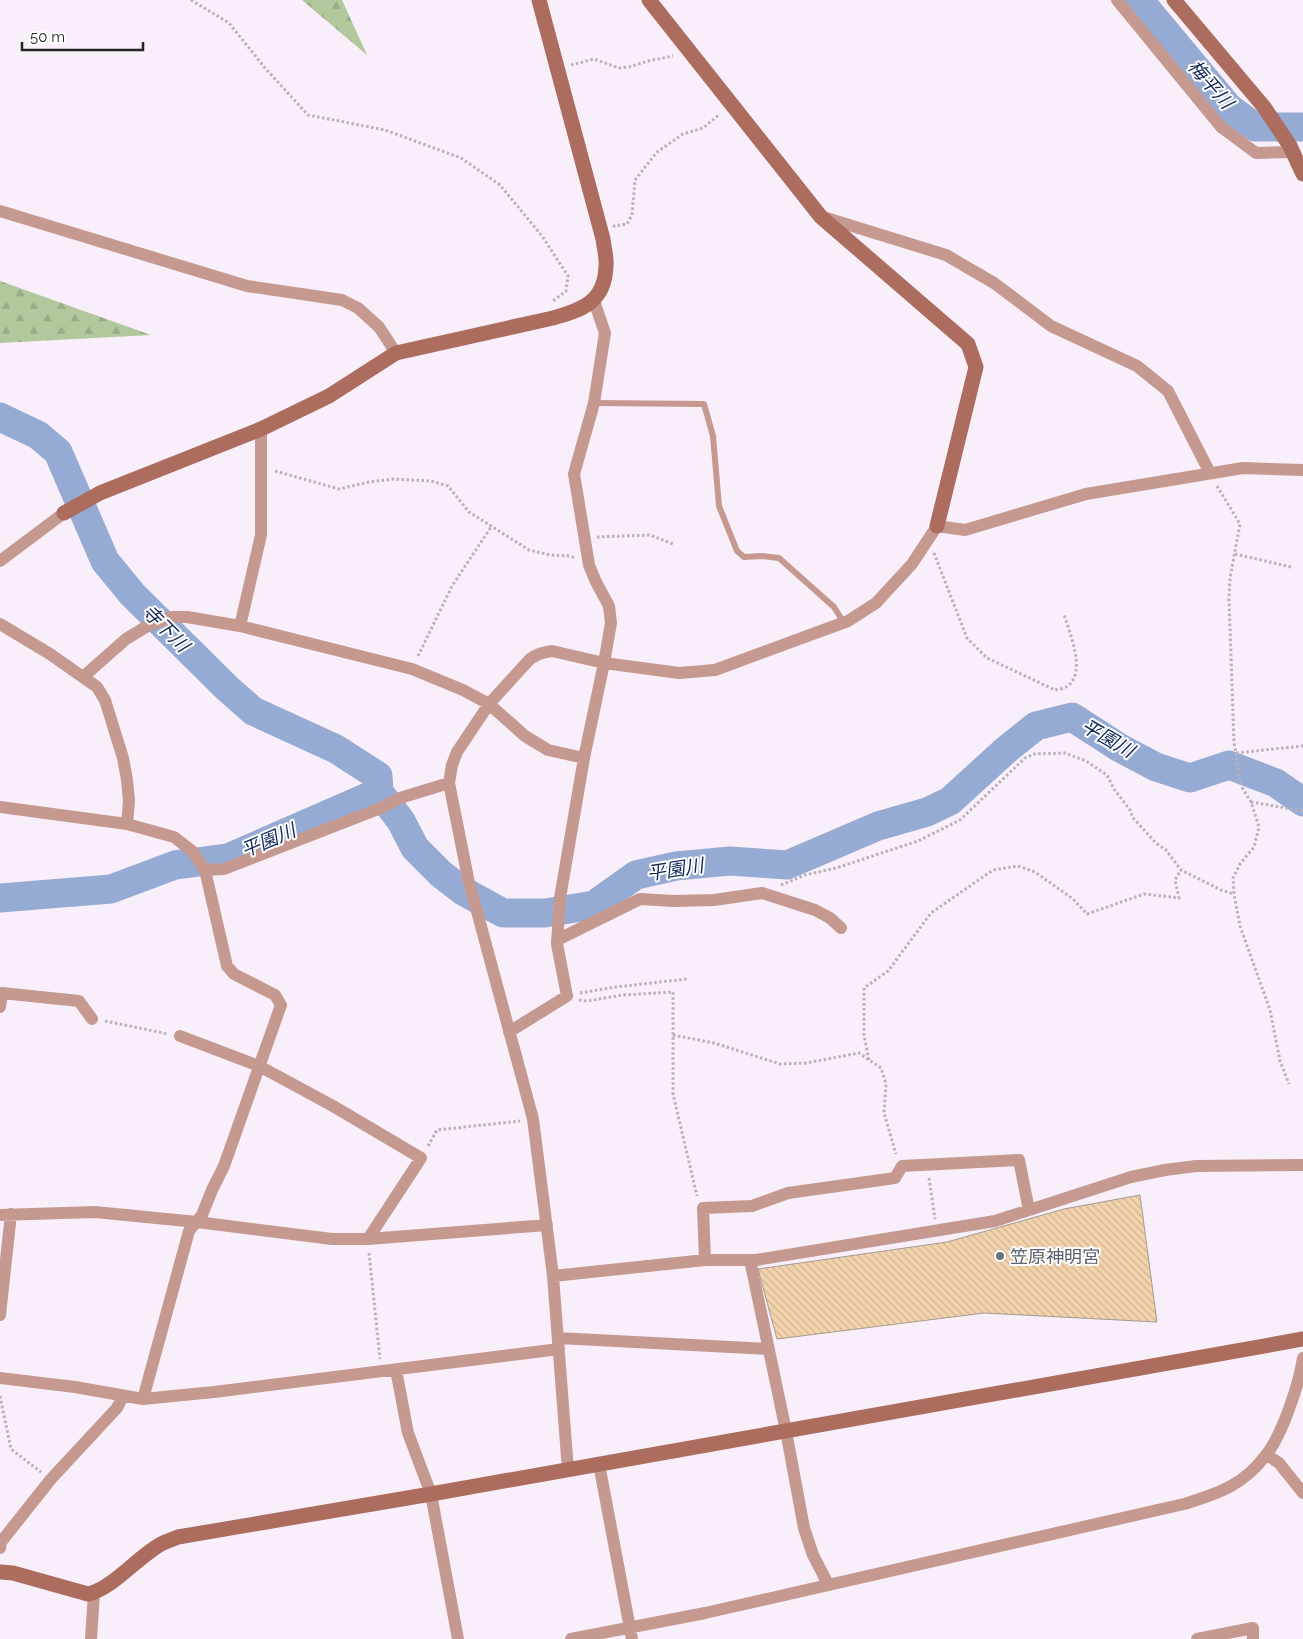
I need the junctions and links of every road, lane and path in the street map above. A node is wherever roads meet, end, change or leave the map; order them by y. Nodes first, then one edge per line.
1 (190, 0) edge
2 (539, 0) edge
3 (649, 0) edge
4 (1117, 0) edge
5 (1174, 0) edge
6 (686, 46) junction
7 (557, 69) junction
8 (732, 105) junction
9 (1291, 149) junction
10 (1303, 174) edge
11 (0, 211) edge
12 (821, 217) junction
13 (615, 235) dead end
14 (594, 301) junction
15 (553, 318) junction
16 (396, 353) junction
17 (594, 403) junction
18 (261, 429) junction
19 (1303, 470) edge
20 (1210, 473) junction
21 (261, 474) junction
22 (64, 513) joint
23 (937, 526) junction
24 (491, 527) junction
25 (584, 538) junction
26 (926, 542) junction
27 (673, 544) dead end
28 (1235, 554) junction
29 (0, 561) edge
30 (589, 565) junction
31 (1291, 567) dead end
32 (1064, 614) dead end
33 (844, 623) junction
34 (0, 624) edge
35 (240, 626) junction
36 (604, 663) junction
37 (412, 669) junction
38 (83, 677) junction
39 (489, 704) junction
40 (1303, 746) edge
41 (1236, 753) junction
42 (584, 758) junction
43 (449, 783) junction
44 (1251, 802) junction
45 (0, 807) edge
46 (1303, 811) edge
47 (126, 824) junction
48 (205, 870) junction
49 (1181, 870) junction
50 (762, 893) junction
51 (1234, 894) junction
52 (841, 928) dead end
53 (557, 940) junction
54 (687, 979) dead end
55 (567, 996) junction
56 (0, 1007) edge
57 (92, 1019) joint
58 (509, 1032) junction
59 (673, 1035) junction
60 (180, 1036) joint
61 (868, 1060) junction
62 (259, 1066) junction
63 (1288, 1084) dead end
64 (533, 1119) junction
65 (421, 1158) junction
66 (927, 1165) junction
67 (1303, 1165) edge
68 (902, 1166) junction
69 (703, 1208) junction
70 (1029, 1210) junction
71 (5, 1215) edge
72 (197, 1222) junction
73 (547, 1225) junction
74 (937, 1230) junction
75 (368, 1239) junction
76 (705, 1260) junction
77 (750, 1260) junction
78 (553, 1276) junction
79 (0, 1315) edge
80 (1303, 1340) edge
81 (558, 1343) junction
82 (769, 1349) junction
83 (1303, 1358) edge
84 (396, 1370) junction
85 (381, 1372) junction
86 (0, 1378) edge
87 (0, 1396) edge
88 (123, 1396) junction
89 (143, 1399) junction
90 (786, 1431) junction
91 (1267, 1455) junction
92 (599, 1464) junction
93 (568, 1470) junction
94 (51, 1479) junction
95 (431, 1494) junction
96 (1303, 1494) edge
97 (0, 1548) edge
98 (0, 1572) edge
99 (828, 1584) junction
100 (94, 1592) junction
101 (631, 1633) edge
102 (92, 1639) edge
103 (458, 1639) edge
104 (571, 1639) edge
105 (1197, 1639) edge
106 (1253, 1639) edge

1 - 15 path
2 - 7 street
3 - 6 street
4 - 9 street
5 - 9 street
6 - 7 path
6 - 8 street
7 - 14 street
8 - 12 street
8 - 13 path
9 - 10 street
11 - 16 street
12 - 20 street
12 - 23 street
14 - 15 street
14 - 17 street
15 - 16 street
16 - 18 street
17 - 25 street
17 - 33 lane
18 - 21 street
18 - 22 street
19 - 20 street
20 - 23 street
20 - 28 path
21 - 24 path
21 - 35 street
22 - 29 street
23 - 26 street
24 - 30 path
24 - 37 path
25 - 27 path
25 - 30 street
26 - 32 path
26 - 33 street
28 - 31 path
28 - 41 path
30 - 36 street
33 - 36 street
34 - 38 street
35 - 37 street
35 - 38 street
36 - 39 street
36 - 42 street
37 - 39 street
38 - 47 street
39 - 42 street
39 - 43 street
40 - 41 path
41 - 44 path
42 - 53 street
43 - 48 street
43 - 58 street
44 - 46 path
44 - 51 path
45 - 47 street
47 - 48 street
48 - 62 street
49 - 50 path
49 - 51 path
49 - 61 path
50 - 52 street
50 - 53 street
51 - 63 path
53 - 55 street
54 - 55 path
55 - 58 street
55 - 59 path
56 - 57 street
57 - 60 path
58 - 64 street
59 - 61 path
59 - 69 path
60 - 62 street
61 - 68 path
62 - 65 street
62 - 72 street
64 - 65 path
64 - 73 street
65 - 75 street
66 - 68 street
66 - 70 street
66 - 74 path
67 - 70 street
68 - 69 street
69 - 76 street
70 - 74 street
71 - 72 street
71 - 79 street
72 - 75 street
72 - 89 street
73 - 75 street
73 - 78 street
74 - 77 street
75 - 85 path
76 - 77 street
76 - 78 street
77 - 82 street
78 - 81 street
80 - 90 street
81 - 82 street
81 - 84 street
81 - 93 street
82 - 90 street
83 - 91 street
84 - 85 street
84 - 95 street
85 - 89 street
86 - 88 street
87 - 94 path
88 - 89 street
88 - 94 street
90 - 92 street
90 - 99 street
91 - 96 street
91 - 99 street
92 - 93 street
92 - 101 street
93 - 95 street
94 - 97 street
95 - 100 street
95 - 103 street
98 - 100 street
99 - 101 street
100 - 102 street
101 - 104 street
105 - 106 street

